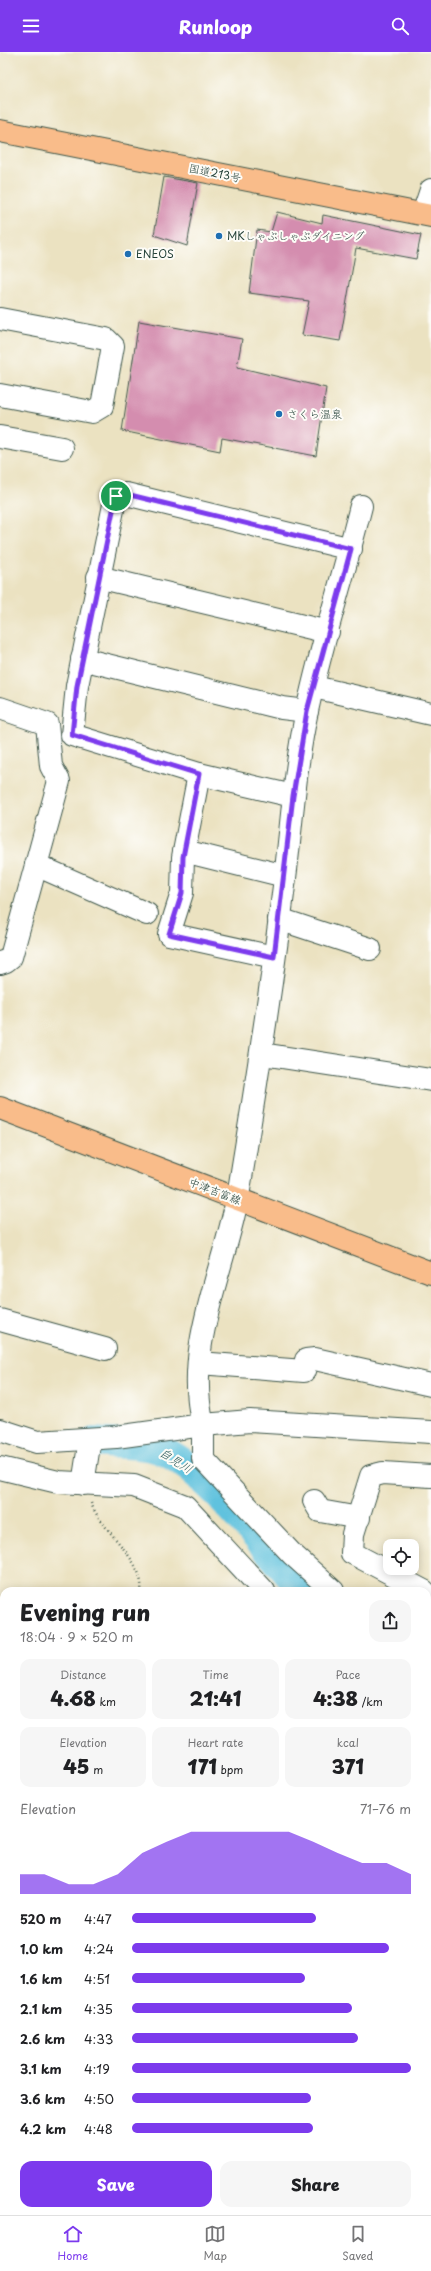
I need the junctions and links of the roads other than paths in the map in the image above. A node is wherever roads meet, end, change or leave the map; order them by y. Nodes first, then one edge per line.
1 (0, 131) edge
2 (431, 190) edge
3 (427, 215) edge
4 (0, 319) edge
5 (0, 395) edge
6 (0, 437) edge
7 (62, 448) dead end
8 (362, 506) dead end
9 (351, 549) junction
10 (98, 577) junction
11 (328, 632) junction
12 (82, 659) junction
13 (314, 687) junction
14 (0, 708) edge
15 (307, 711) junction
16 (431, 714) edge
17 (199, 774) junction
18 (293, 796) junction
19 (184, 851) junction
20 (36, 865) junction
21 (285, 876) junction
22 (147, 914) dead end
23 (280, 919) junction
24 (370, 949) dead end
25 (274, 957) junction
26 (0, 962) edge
27 (262, 1054) junction
28 (431, 1080) edge
29 (0, 1108) edge
30 (237, 1199) junction
31 (431, 1272) edge
32 (0, 1320) edge
33 (105, 1349) dead end
34 (199, 1363) junction
35 (431, 1385) edge
36 (203, 1425) junction
37 (0, 1430) edge
38 (431, 1432) edge
39 (90, 1439) junction
40 (0, 1468) edge
41 (431, 1476) edge
42 (83, 1484) junction
43 (314, 1501) dead end
44 (358, 1518) junction
45 (260, 1587) edge
46 (329, 1587) edge
47 (416, 1587) edge

1 - 3 main road, 国道213号
2 - 3 street
4 - 5 street
6 - 7 street
8 - 9 street
9 - 10 street
9 - 11 street
10 - 11 street
10 - 12 street
11 - 13 street
12 - 15 street
12 - 17 street
13 - 15 street
13 - 16 street
14 - 20 street
15 - 18 street
17 - 18 street
17 - 19 street
18 - 21 street
19 - 21 street
19 - 25 street
20 - 22 street
20 - 26 street
21 - 23 street
23 - 24 street
23 - 25 street
25 - 27 street
27 - 28 street
27 - 30 street
29 - 30 main road, 中津吉富線
30 - 31 main road, 中津吉富線
30 - 34 street
32 - 33 street
34 - 35 street
34 - 36 street
36 - 38 street
36 - 39 street
36 - 46 street
37 - 39 street
39 - 42 street
40 - 42 street
41 - 44 street
42 - 45 street
43 - 44 street
44 - 47 street

